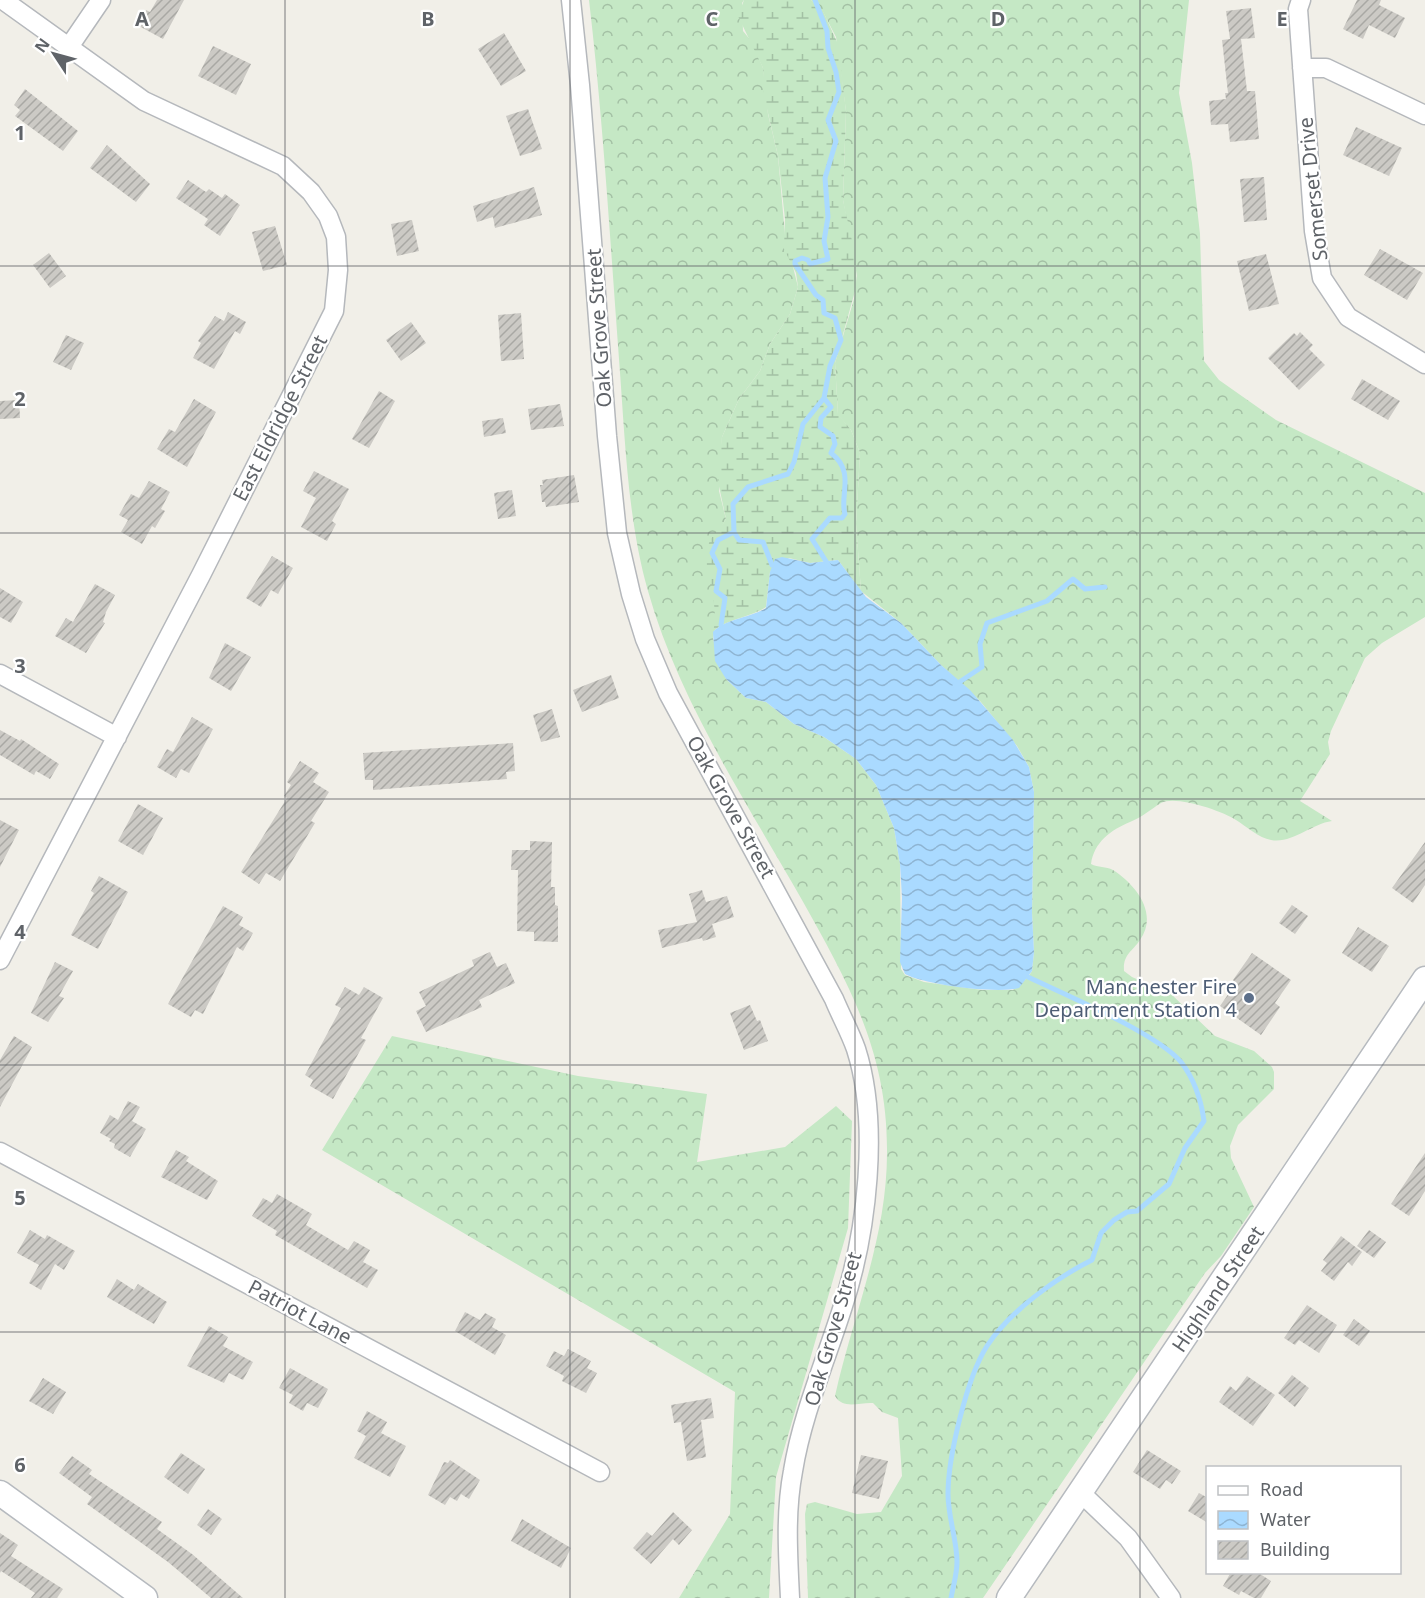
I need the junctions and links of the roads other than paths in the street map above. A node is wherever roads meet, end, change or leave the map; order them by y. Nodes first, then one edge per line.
1 (3, 0) edge
2 (101, 0) edge
3 (571, 0) edge
4 (1301, 0) edge
5 (69, 47) junction
6 (1302, 68) junction
7 (1425, 115) edge
8 (1425, 364) edge
9 (0, 674) edge
10 (117, 737) junction
11 (0, 960) edge
12 (1425, 979) edge
13 (0, 1152) edge
14 (600, 1472) dead end
15 (0, 1493) edge
16 (1081, 1493) junction
17 (1166, 1595) edge
18 (145, 1598) edge
19 (790, 1598) edge
20 (1009, 1598) edge

1 - 5 street, East Eldridge Street
2 - 5 street
3 - 19 street, Oak Grove Street
4 - 6 street, Somerset Drive
5 - 10 street, East Eldridge Street
6 - 7 street
6 - 8 street, Somerset Drive
9 - 10 street
10 - 11 street, East Eldridge Street
12 - 16 main road, Highland Street
13 - 14 street, Patriot Lane
15 - 18 main road
16 - 17 street
16 - 20 main road, Highland Street

